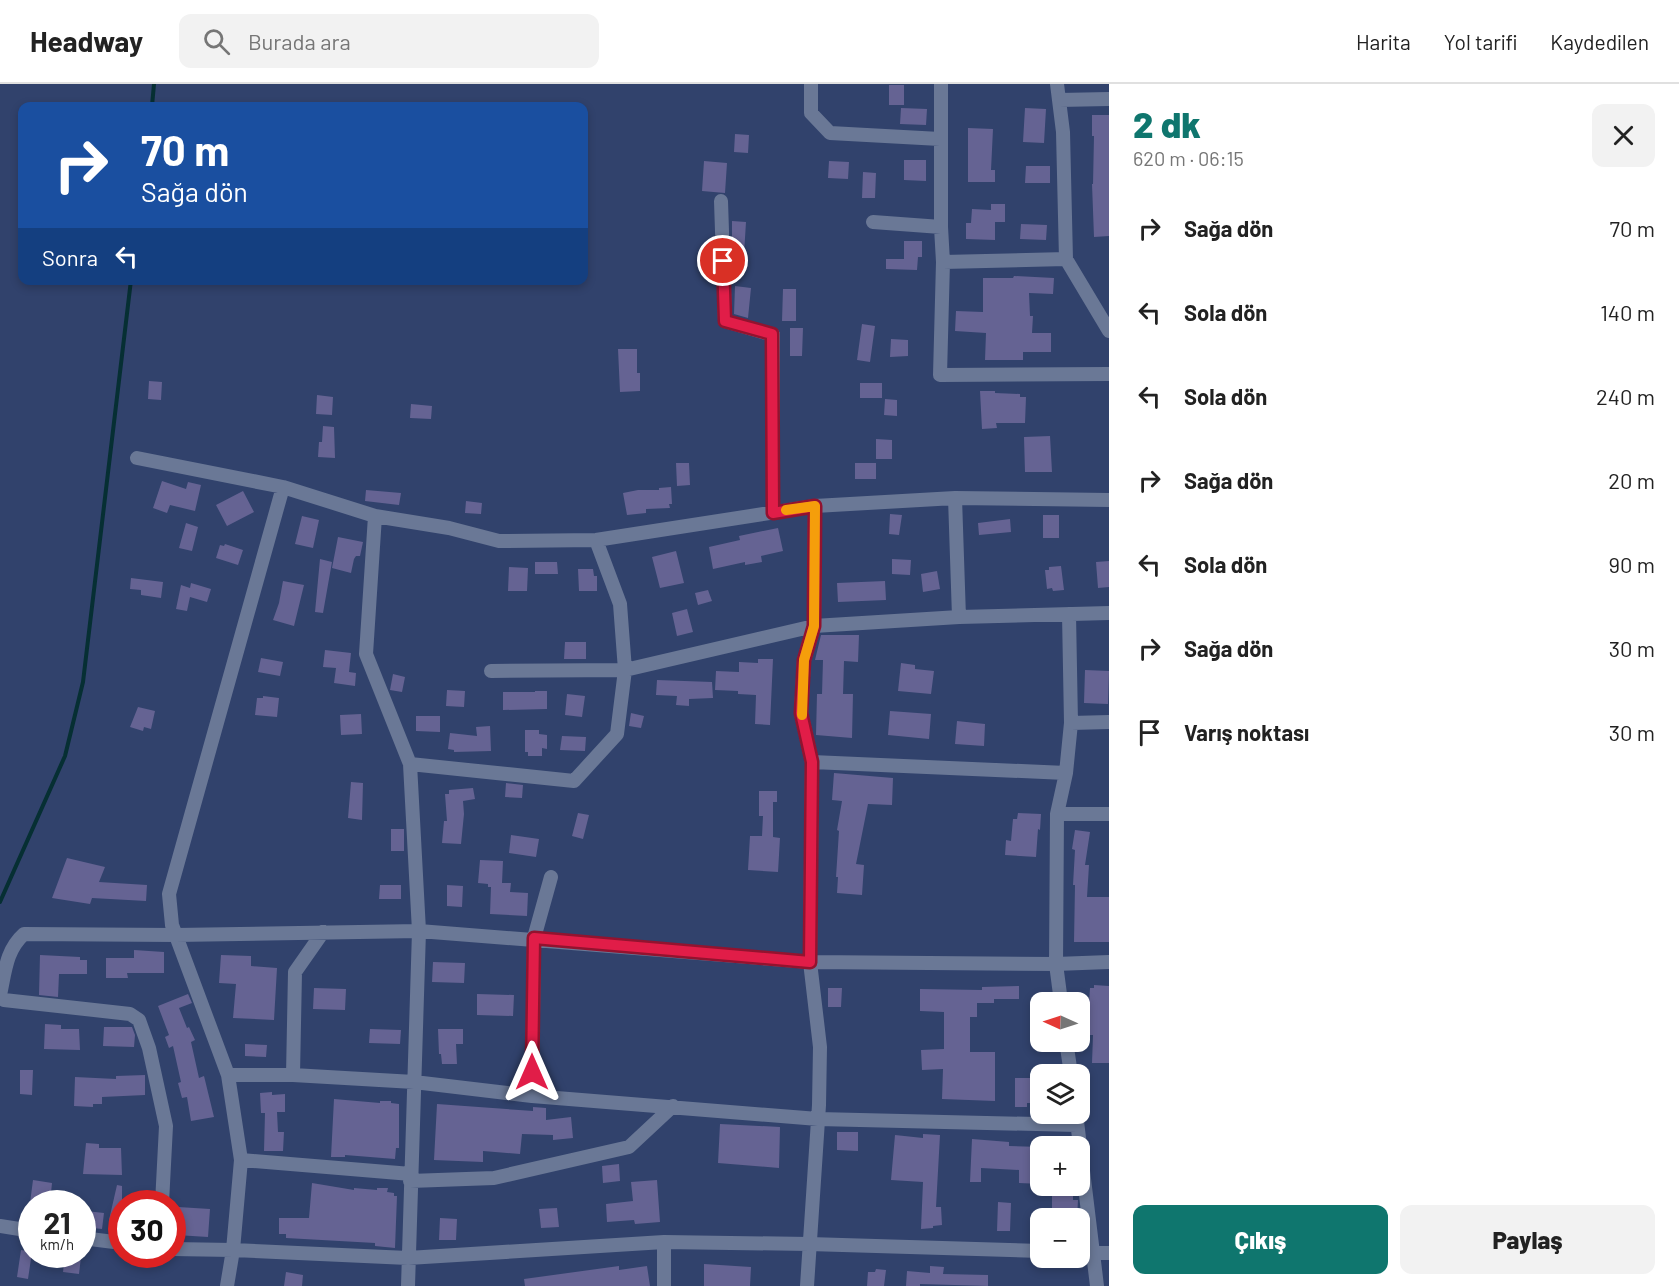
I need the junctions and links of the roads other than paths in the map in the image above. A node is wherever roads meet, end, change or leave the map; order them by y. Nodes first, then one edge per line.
1 (811, 84) edge
2 (941, 84) edge
3 (1057, 84) edge
4 (1109, 99) edge
5 (1059, 100) junction
6 (940, 139) junction
7 (721, 201) dead end
8 (873, 222) dead end
9 (941, 227) junction
10 (1066, 259) junction
11 (943, 262) junction
12 (1109, 331) edge
13 (1109, 374) edge
14 (137, 458) dead end
15 (283, 487) junction
16 (955, 498) junction
17 (1109, 500) edge
18 (815, 506) junction
19 (773, 513) junction
20 (375, 516) junction
21 (596, 540) junction
22 (1109, 613) edge
23 (1069, 614) junction
24 (959, 617) junction
25 (814, 626) junction
26 (625, 670) junction
27 (491, 671) dead end
28 (1109, 722) edge
29 (1071, 723) junction
30 (812, 762) junction
31 (410, 764) junction
32 (1066, 773) junction
33 (1057, 814) junction
34 (1109, 814) edge
35 (551, 877) dead end
36 (419, 931) junction
37 (323, 932) junction
38 (176, 935) junction
39 (534, 938) junction
40 (810, 962) junction
41 (1109, 962) edge
42 (1056, 964) junction
43 (1060, 992) edge
44 (0, 996) edge
45 (228, 1075) junction
46 (293, 1075) junction
47 (414, 1082) junction
48 (532, 1096) junction
49 (673, 1106) junction
50 (818, 1119) junction
51 (1030, 1119) edge
52 (241, 1160) junction
53 (411, 1177) junction
54 (163, 1190) edge
55 (0, 1226) edge
56 (18, 1229) edge
57 (664, 1242) junction
58 (809, 1244) junction
59 (186, 1249) edge
60 (233, 1250) junction
61 (1030, 1251) edge
62 (1090, 1253) edge
63 (1109, 1253) edge
64 (408, 1258) junction
65 (1090, 1263) edge
66 (227, 1286) edge
67 (408, 1286) edge
68 (664, 1286) edge
69 (807, 1286) edge
70 (1097, 1286) edge

1 - 6 street
2 - 6 street
3 - 5 street
4 - 5 street
5 - 10 street
6 - 9 street
7 - 19 street
8 - 9 street
9 - 11 street
10 - 11 street
10 - 12 street
11 - 13 street
14 - 15 street
15 - 20 street
15 - 38 street
16 - 17 street
16 - 18 street
16 - 24 street
18 - 19 street
18 - 25 street
19 - 21 street
20 - 21 street
20 - 31 street
21 - 26 street
22 - 23 street
23 - 24 street
23 - 29 street
24 - 25 street
25 - 26 street
25 - 30 street
26 - 27 street
26 - 31 street
28 - 29 street
29 - 32 street
30 - 32 street
30 - 40 street
31 - 36 street
32 - 33 street
33 - 34 street
33 - 42 street
35 - 39 street
36 - 37 street
36 - 39 street
36 - 47 street
37 - 38 street
37 - 46 street
38 - 44 street
38 - 45 street
39 - 40 street
39 - 48 street
40 - 42 street
40 - 50 street
41 - 42 street
42 - 43 street
44 - 54 street
45 - 46 street
45 - 52 street
46 - 47 street
47 - 48 street
47 - 53 street
48 - 49 street
49 - 50 street
49 - 53 street
50 - 51 street
50 - 58 street
52 - 53 street
52 - 60 street
53 - 64 street
55 - 56 street
57 - 58 street
57 - 64 street
57 - 68 street
58 - 61 street
58 - 69 street
59 - 60 street
60 - 64 street
60 - 66 street
62 - 63 street
64 - 67 street
65 - 70 street

